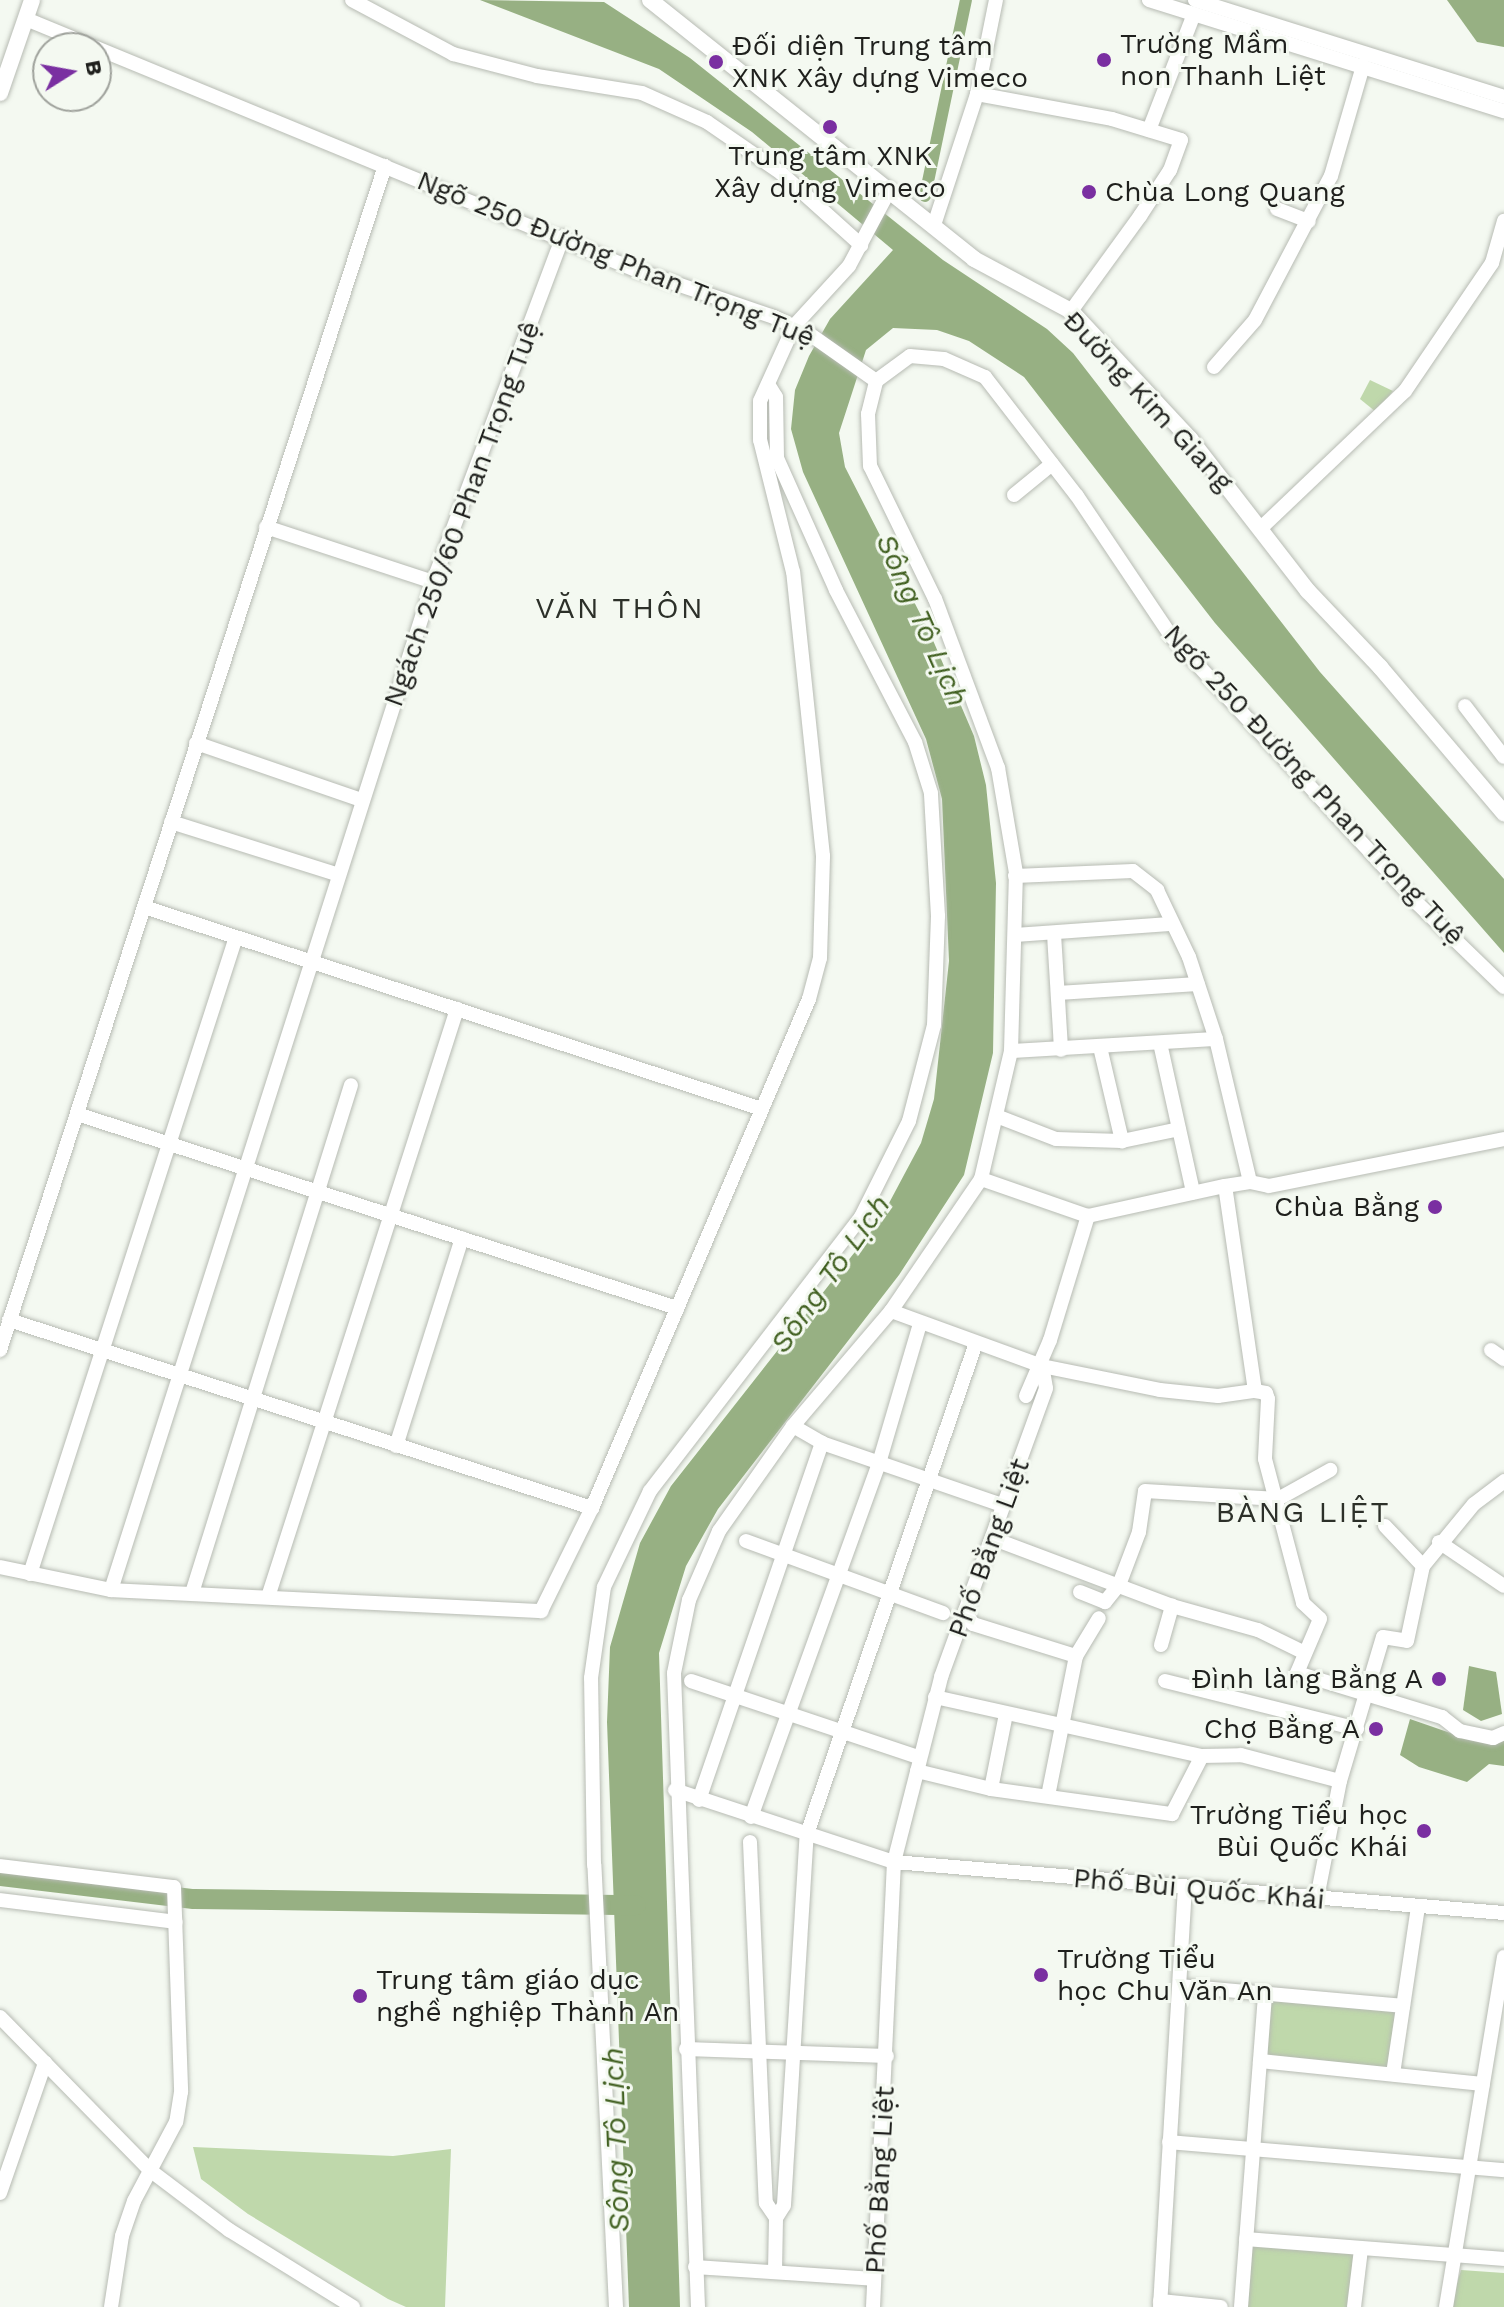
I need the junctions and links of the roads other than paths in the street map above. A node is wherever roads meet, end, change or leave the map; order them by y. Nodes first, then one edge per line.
1 (32, 0) edge
2 (352, 0) edge
3 (650, 0) edge
4 (996, 0) edge
5 (1149, 0) edge
6 (1195, 7) edge
7 (26, 19) junction
8 (6, 54) edge
9 (1363, 66) junction
10 (0, 93) edge
11 (977, 94) junction
12 (1504, 97) edge
13 (1504, 111) edge
14 (1149, 130) junction
15 (385, 166) junction
16 (890, 189) junction
17 (1277, 209) dead end
18 (1309, 221) junction
19 (1504, 221) edge
20 (934, 225) junction
21 (563, 237) junction
22 (864, 241) junction
23 (1071, 311) junction
24 (801, 330) junction
25 (1214, 367) dead end
26 (876, 381) junction
27 (768, 384) junction
28 (1052, 464) junction
29 (1014, 495) dead end
30 (266, 527) junction
31 (1262, 527) junction
32 (433, 582) junction
33 (1465, 706) dead end
34 (196, 743) junction
35 (1504, 757) edge
36 (364, 796) junction
37 (1504, 813) edge
38 (171, 822) junction
39 (339, 875) junction
40 (1015, 876) junction
41 (144, 907) junction
42 (1170, 924) junction
43 (1054, 934) junction
44 (1015, 935) junction
45 (236, 937) junction
46 (313, 960) junction
47 (1198, 984) junction
48 (1504, 987) edge
49 (1058, 993) junction
50 (457, 1009) junction
51 (1216, 1039) junction
52 (1160, 1043) junction
53 (1100, 1047) junction
54 (1061, 1050) junction
55 (1011, 1051) junction
56 (351, 1085) dead end
57 (762, 1109) junction
58 (77, 1114) junction
59 (999, 1117) junction
60 (1179, 1129) junction
61 (1504, 1139) edge
62 (1122, 1141) junction
63 (171, 1144) junction
64 (246, 1169) junction
65 (981, 1179) junction
66 (1250, 1182) junction
67 (1225, 1186) junction
68 (316, 1192) junction
69 (1193, 1192) junction
70 (390, 1215) junction
71 (1088, 1216) junction
72 (462, 1238) junction
73 (677, 1308) junction
74 (891, 1311) junction
75 (9, 1320) junction
76 (920, 1324) junction
77 (976, 1343) junction
78 (0, 1350) edge
79 (1491, 1350) dead end
80 (105, 1351) junction
81 (1504, 1359) edge
82 (1042, 1366) junction
83 (179, 1375) junction
84 (1255, 1391) junction
85 (1026, 1396) dead end
86 (250, 1398) junction
87 (323, 1422) junction
88 (793, 1426) junction
89 (822, 1443) junction
90 (396, 1446) junction
91 (879, 1463) junction
92 (1330, 1470) dead end
93 (931, 1480) junction
94 (1504, 1481) edge
95 (1278, 1499) junction
96 (1002, 1505) junction
97 (592, 1508) junction
98 (1385, 1526) dead end
99 (994, 1539) junction
100 (746, 1541) dead end
101 (1439, 1542) junction
102 (785, 1557) junction
103 (1423, 1566) junction
104 (0, 1567) edge
105 (30, 1574) junction
106 (839, 1576) junction
107 (1119, 1585) junction
108 (1504, 1586) edge
109 (111, 1590) junction
110 (1080, 1592) dead end
111 (192, 1593) junction
112 (892, 1595) junction
113 (268, 1597) junction
114 (1172, 1606) junction
115 (943, 1613) dead end
116 (966, 1613) junction
117 (1099, 1618) dead end
118 (1161, 1645) dead end
119 (1303, 1652) junction
120 (1076, 1656) junction
121 (691, 1681) dead end
122 (1165, 1681) dead end
123 (735, 1692) junction
124 (1367, 1696) junction
125 (935, 1697) junction
126 (792, 1711) junction
127 (1006, 1714) junction
128 (1060, 1722) junction
129 (1357, 1729) junction
130 (842, 1731) junction
131 (1504, 1733) edge
132 (1202, 1756) junction
133 (918, 1764) junction
134 (1340, 1781) junction
135 (991, 1789) junction
136 (675, 1790) junction
137 (1048, 1796) junction
138 (699, 1800) junction
139 (751, 1817) junction
140 (807, 1834) junction
141 (750, 1842) dead end
142 (894, 1862) junction
143 (0, 1866) edge
144 (1185, 1888) junction
145 (1317, 1898) junction
146 (0, 1900) edge
147 (1418, 1907) junction
148 (1504, 1913) edge
149 (176, 1922) junction
150 (1504, 1957) edge
151 (1180, 1986) junction
152 (1265, 1993) junction
153 (1403, 2006) junction
154 (0, 2017) edge
155 (686, 2049) junction
156 (762, 2053) junction
157 (792, 2054) junction
158 (887, 2056) junction
159 (1260, 2061) junction
160 (45, 2063) junction
161 (1393, 2074) junction
162 (1483, 2084) junction
163 (1169, 2142) junction
164 (1253, 2149) junction
165 (1470, 2167) junction
166 (1504, 2170) edge
167 (151, 2171) junction
168 (0, 2193) edge
169 (776, 2218) junction
170 (1246, 2239) junction
171 (1361, 2249) junction
172 (1458, 2256) junction
173 (1504, 2259) edge
174 (695, 2267) junction
175 (775, 2271) junction
176 (874, 2279) junction
177 (1160, 2304) edge
178 (111, 2307) edge
179 (353, 2307) edge
180 (616, 2307) edge
181 (698, 2307) edge
182 (873, 2307) edge
183 (1221, 2307) edge
184 (1241, 2307) edge
185 (1354, 2307) edge
186 (1446, 2307) edge

1 - 7 main road
2 - 22 street
3 - 16 main road, Đường Kim Giang
4 - 11 street
5 - 6 street
6 - 9 street
6 - 12 street
6 - 14 street
7 - 8 main road
7 - 15 street, Ngõ 250 Đường Phan Trọng Tuệ
8 - 10 main road
9 - 13 street
9 - 18 street
11 - 14 street
11 - 20 street
14 - 23 street
15 - 21 street, Ngõ 250 Đường Phan Trọng Tuệ
15 - 30 street
16 - 20 main road, Đường Kim Giang
16 - 22 street
17 - 18 street
18 - 25 street
19 - 31 street
20 - 23 main road, Đường Kim Giang
21 - 24 street, Ngõ 250 Đường Phan Trọng Tuệ
21 - 32 street, Ngách 250/60 Phan Trọng Tuệ
22 - 24 street
23 - 31 main road, Đường Kim Giang
24 - 26 street, Ngõ 250 Đường Phan Trọng Tuệ
24 - 27 street
26 - 28 street, Ngõ 250 Đường Phan Trọng Tuệ
26 - 40 street
27 - 57 street
27 - 180 street
28 - 29 street
28 - 48 street, Ngõ 250 Đường Phan Trọng Tuệ
30 - 32 street
30 - 34 street
31 - 37 main road, Đường Kim Giang
32 - 36 street, Ngách 250/60 Phan Trọng Tuệ
33 - 35 street
34 - 36 street
34 - 38 street
36 - 39 street, Ngách 250/60 Phan Trọng Tuệ
38 - 39 street
38 - 41 street
39 - 46 street, Ngách 250/60 Phan Trọng Tuệ
40 - 42 street
40 - 44 street
41 - 45 street
41 - 58 street
42 - 43 street
42 - 47 street
43 - 44 street
43 - 49 street
44 - 55 street
45 - 46 street
45 - 63 street
46 - 50 street
46 - 64 street, Ngách 250/60 Phan Trọng Tuệ
47 - 49 street
47 - 51 street
49 - 54 street
50 - 57 street
50 - 70 street
51 - 52 street
51 - 66 street
52 - 53 street
52 - 60 street
53 - 54 street
53 - 62 street
54 - 55 street
55 - 59 street
56 - 68 street
57 - 73 street
58 - 63 street
58 - 75 street
59 - 62 street
59 - 65 street
60 - 62 street
60 - 69 street
61 - 66 street
63 - 64 street
63 - 80 street
64 - 68 street
64 - 83 street, Ngách 250/60 Phan Trọng Tuệ
65 - 71 street
65 - 74 street
66 - 67 street
67 - 69 street
67 - 84 street
68 - 70 street
68 - 86 street
69 - 71 street
70 - 72 street
70 - 87 street
71 - 82 street, Phố Bằng Liệt
72 - 73 street
72 - 90 street
73 - 97 street
74 - 76 street
74 - 88 street
75 - 78 street
75 - 80 street
76 - 77 street
76 - 91 street
77 - 82 street
77 - 93 street
79 - 81 street
80 - 83 street
80 - 105 street
82 - 84 street
82 - 85 street
82 - 96 street, Phố Bằng Liệt
83 - 86 street
83 - 109 street, Ngách 250/60 Phan Trọng Tuệ
84 - 95 street
86 - 87 street
86 - 111 street
87 - 90 street
87 - 113 street
88 - 89 street
88 - 136 street
89 - 91 street
89 - 102 street
90 - 97 street
91 - 93 street
91 - 106 street
92 - 95 street
93 - 96 street
93 - 112 street
94 - 101 street
95 - 107 street
95 - 119 street
96 - 99 street, Phố Bằng Liệt
97 - 113 street
98 - 103 street
99 - 107 street
99 - 116 street, Phố Bằng Liệt
100 - 102 street
101 - 103 street
101 - 108 street
102 - 106 street
102 - 123 street
103 - 124 street
104 - 105 street
105 - 109 street
106 - 112 street
106 - 126 street
107 - 110 street
107 - 114 street
109 - 111 street
111 - 113 street
112 - 115 street
112 - 130 street
114 - 118 street
114 - 119 street
116 - 120 street
116 - 125 street, Phố Bằng Liệt
117 - 120 street
119 - 124 street
120 - 128 street
121 - 123 street
122 - 129 street
123 - 126 street
123 - 138 street
124 - 129 street
124 - 131 street
125 - 127 street
125 - 133 street, Phố Bằng Liệt
126 - 130 street
126 - 139 street
127 - 128 street
127 - 135 street
128 - 132 street
128 - 137 street
129 - 134 street
130 - 133 street
130 - 140 street
132 - 134 street
132 - 137 street
133 - 135 street
133 - 142 street, Phố Bằng Liệt
134 - 145 street
135 - 137 street
136 - 138 street, Phố Bùi Quốc Khái
136 - 155 street
138 - 139 street, Phố Bùi Quốc Khái
139 - 140 street, Phố Bùi Quốc Khái
140 - 142 street, Phố Bùi Quốc Khái
140 - 157 street
141 - 156 street
142 - 144 street, Phố Bùi Quốc Khái
142 - 158 street, Phố Bằng Liệt
143 - 149 street
144 - 145 street, Phố Bùi Quốc Khái
144 - 151 street
145 - 147 street, Phố Bùi Quốc Khái
146 - 149 street
147 - 148 street, Phố Bùi Quốc Khái
147 - 153 street
149 - 167 street
150 - 162 street
151 - 152 street
151 - 163 street
152 - 153 street
152 - 159 street
153 - 161 street
154 - 160 street
155 - 156 street
155 - 174 street
156 - 157 street
156 - 169 street
157 - 158 street
157 - 169 street
158 - 176 street, Phố Bằng Liệt
159 - 161 street
159 - 164 street
160 - 167 street
160 - 168 street
161 - 162 street
162 - 165 street
163 - 164 street
163 - 177 street
164 - 165 street
164 - 170 street
165 - 166 street
165 - 172 street
167 - 178 street
167 - 179 street
169 - 175 street
170 - 171 street
170 - 184 street
171 - 172 street
171 - 185 street
172 - 173 street
172 - 186 street
174 - 175 street
174 - 181 street
175 - 176 street
176 - 182 street, Phố Bằng Liệt
177 - 183 street

